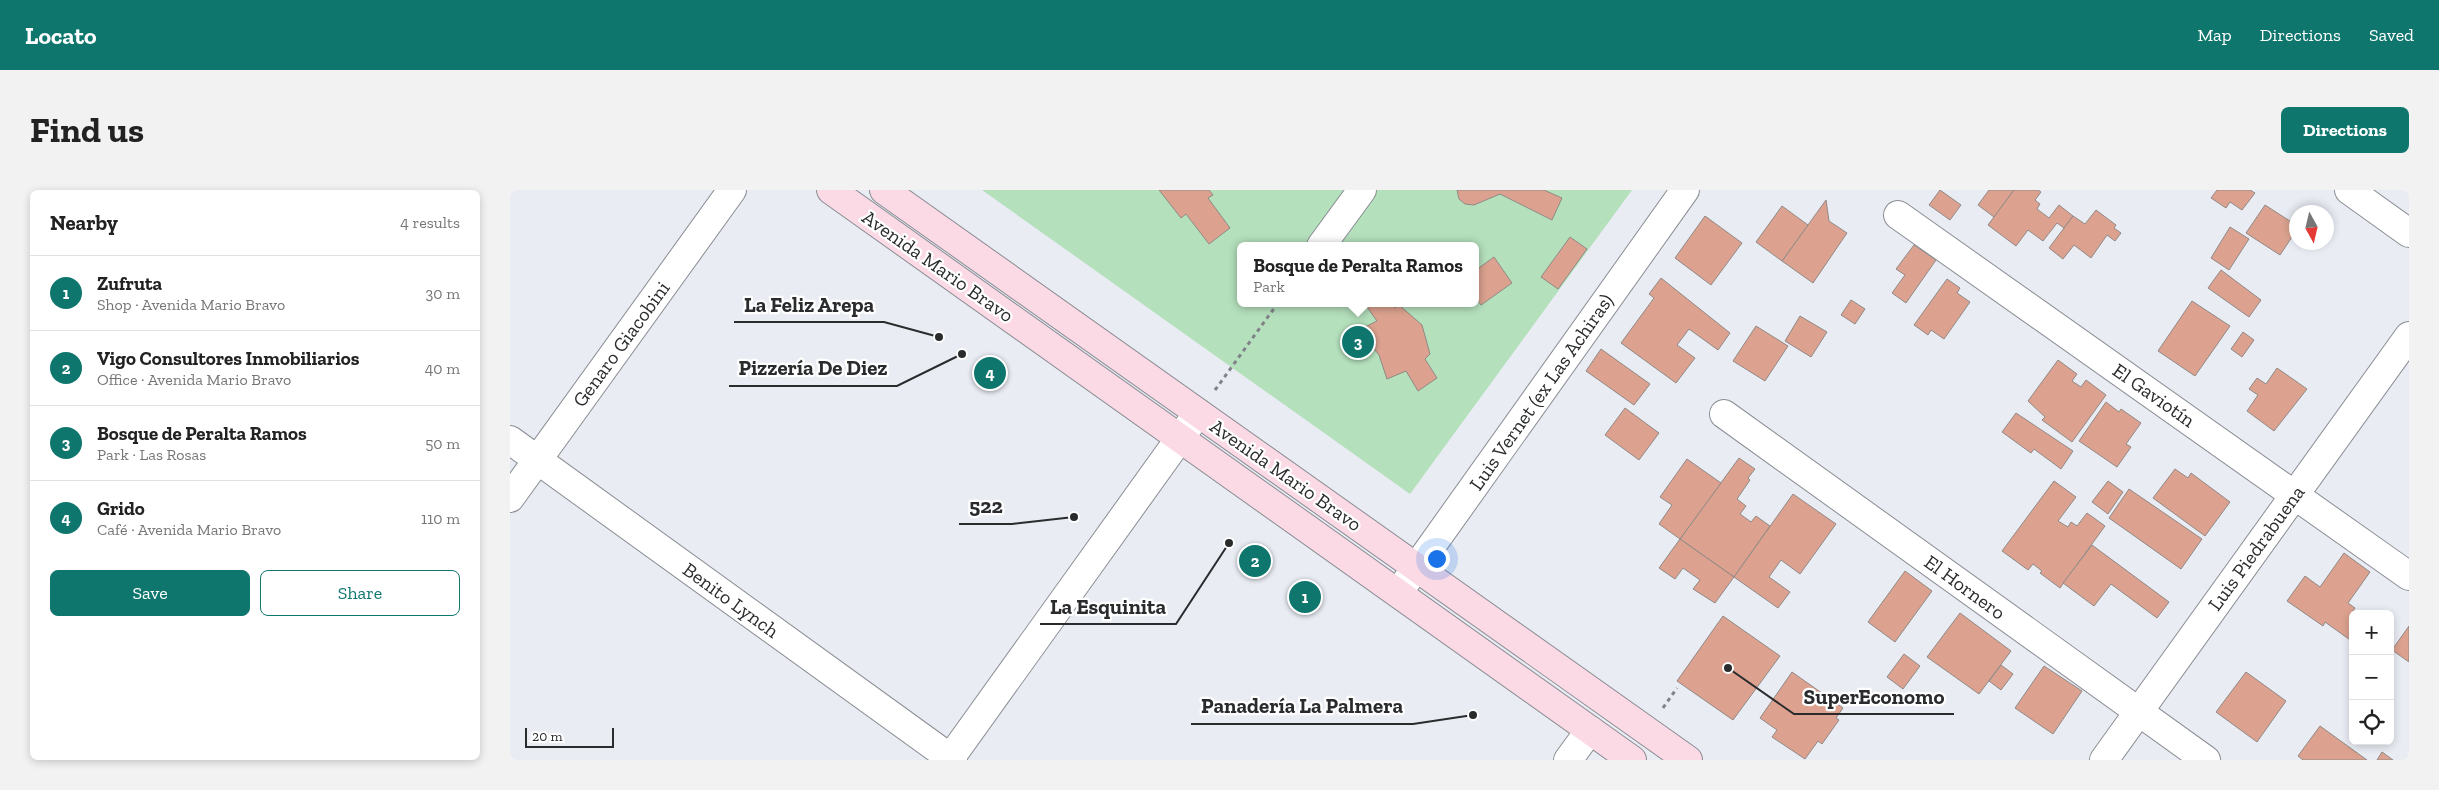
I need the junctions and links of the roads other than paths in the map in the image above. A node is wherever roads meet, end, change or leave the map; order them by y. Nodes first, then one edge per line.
1 (732, 190) edge
2 (831, 190) edge
3 (884, 190) edge
4 (1362, 190) edge
5 (1685, 190) edge
6 (2349, 190) edge
7 (1898, 215) dead end
8 (2409, 233) edge
9 (1324, 242) edge
10 (2409, 336) edge
11 (1198, 413) junction
12 (1724, 414) dead end
13 (1180, 438) junction
14 (510, 440) edge
15 (537, 460) junction
16 (2295, 494) junction
17 (510, 498) edge
18 (1416, 567) junction
19 (2409, 576) edge
20 (1398, 593) junction
21 (2138, 711) junction
22 (1590, 730) junction
23 (950, 759) edge
24 (1568, 760) edge
25 (1632, 760) edge
26 (1688, 760) edge
27 (2104, 760) edge
28 (2206, 760) edge

1 - 15 street, Genaro Giacobini
2 - 13 main road, Avenida Mario Bravo
3 - 11 main road, Avenida Mario Bravo
4 - 9 street
5 - 18 street, Luis Vernet (ex Las Achiras)
6 - 8 street
7 - 16 street, El Gaviotín
10 - 16 street, Luis Piedrabuena
11 - 13 street
11 - 18 main road, Avenida Mario Bravo
12 - 21 street, El Hornero
13 - 20 main road, Avenida Mario Bravo
13 - 23 street
14 - 15 street, Benito Lynch
15 - 17 street, Genaro Giacobini
15 - 23 street, Benito Lynch
16 - 19 street, El Gaviotín
16 - 21 street, Luis Piedrabuena
18 - 20 street, Luis Vernet (ex Las Achiras)
18 - 26 main road, Avenida Mario Bravo
20 - 22 main road, Avenida Mario Bravo
21 - 27 street, Luis Piedrabuena
21 - 28 street, El Hornero
22 - 24 street
22 - 25 main road, Avenida Mario Bravo

